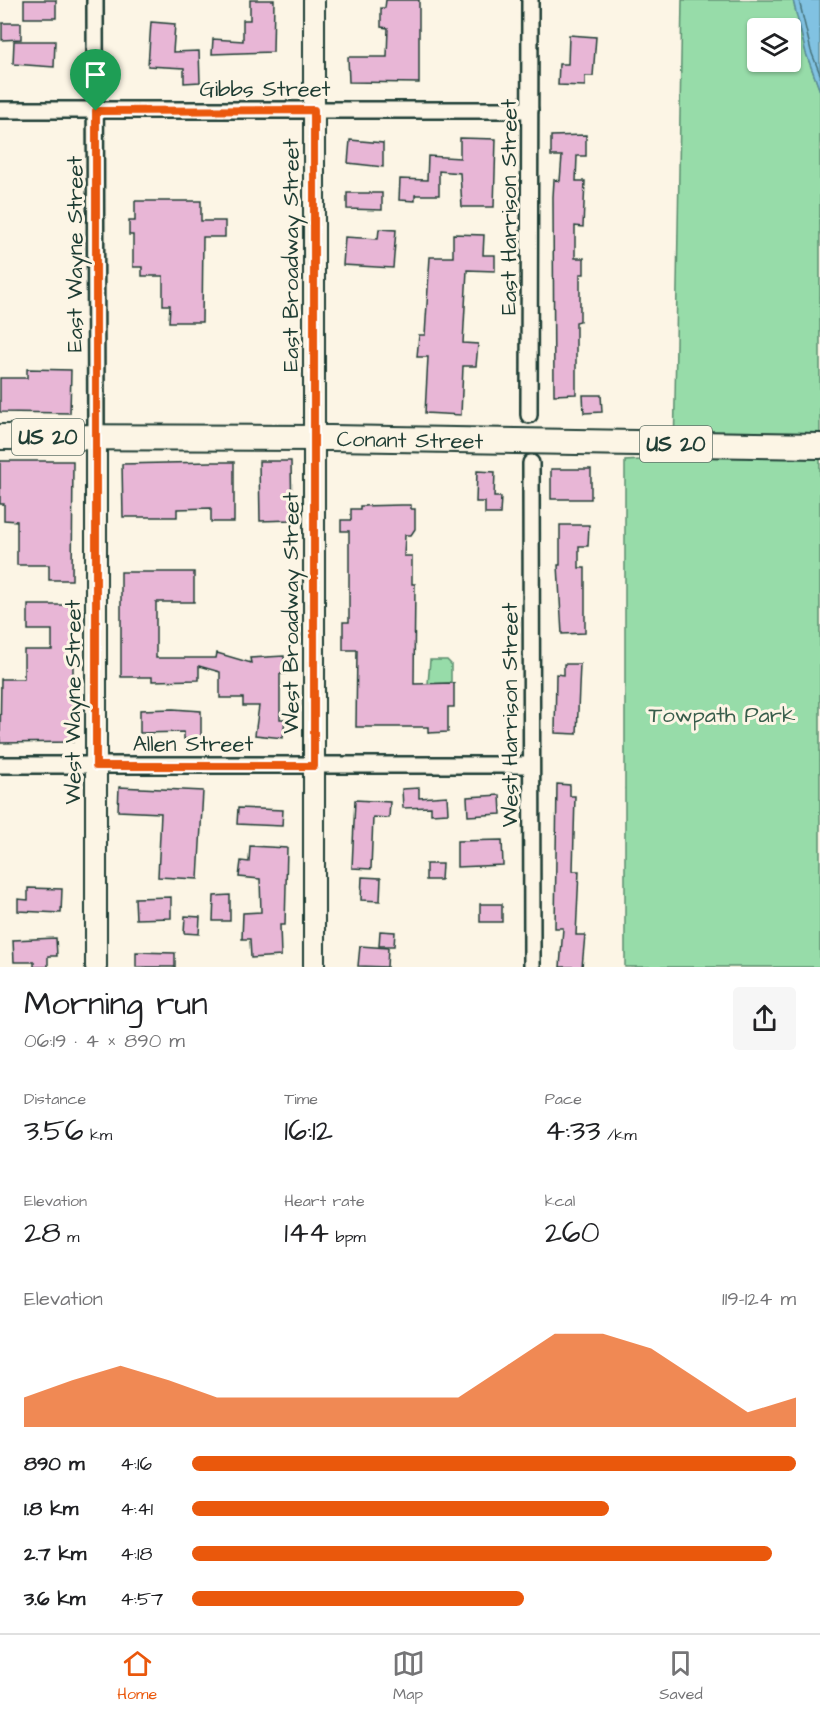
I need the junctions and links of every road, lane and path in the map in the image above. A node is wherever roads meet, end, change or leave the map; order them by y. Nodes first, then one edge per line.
1 (95, 0) edge
2 (314, 0) edge
3 (530, 0) edge
4 (0, 110) edge
5 (314, 110) junction
6 (530, 110) junction
7 (96, 111) junction
8 (529, 415) dead end
9 (96, 436) junction
10 (0, 437) edge
11 (315, 438) junction
12 (820, 446) edge
13 (531, 463) dead end
14 (0, 765) edge
15 (531, 765) junction
16 (96, 766) junction
17 (314, 766) junction
18 (96, 967) edge
19 (314, 967) edge
20 (532, 967) edge

1 - 7 street, East Wayne Street
2 - 5 street, East Broadway Street
3 - 6 street, East Harrison Street
4 - 7 street, Gibbs Street
5 - 6 street, Gibbs Street
5 - 7 street, Gibbs Street
5 - 11 street, East Broadway Street
6 - 8 street, East Harrison Street
7 - 9 street, East Wayne Street
9 - 10 main road, Conant Street / US 20
9 - 11 main road, Conant Street / US 20
9 - 16 street, West Wayne Street
11 - 12 main road, Conant Street / US 20
11 - 17 street, West Broadway Street
13 - 15 street, West Harrison Street
14 - 16 street, Allen Street
15 - 17 street, Allen Street
15 - 20 street, West Harrison Street
16 - 17 street, Allen Street
16 - 18 street, West Wayne Street
17 - 19 street, West Broadway Street

